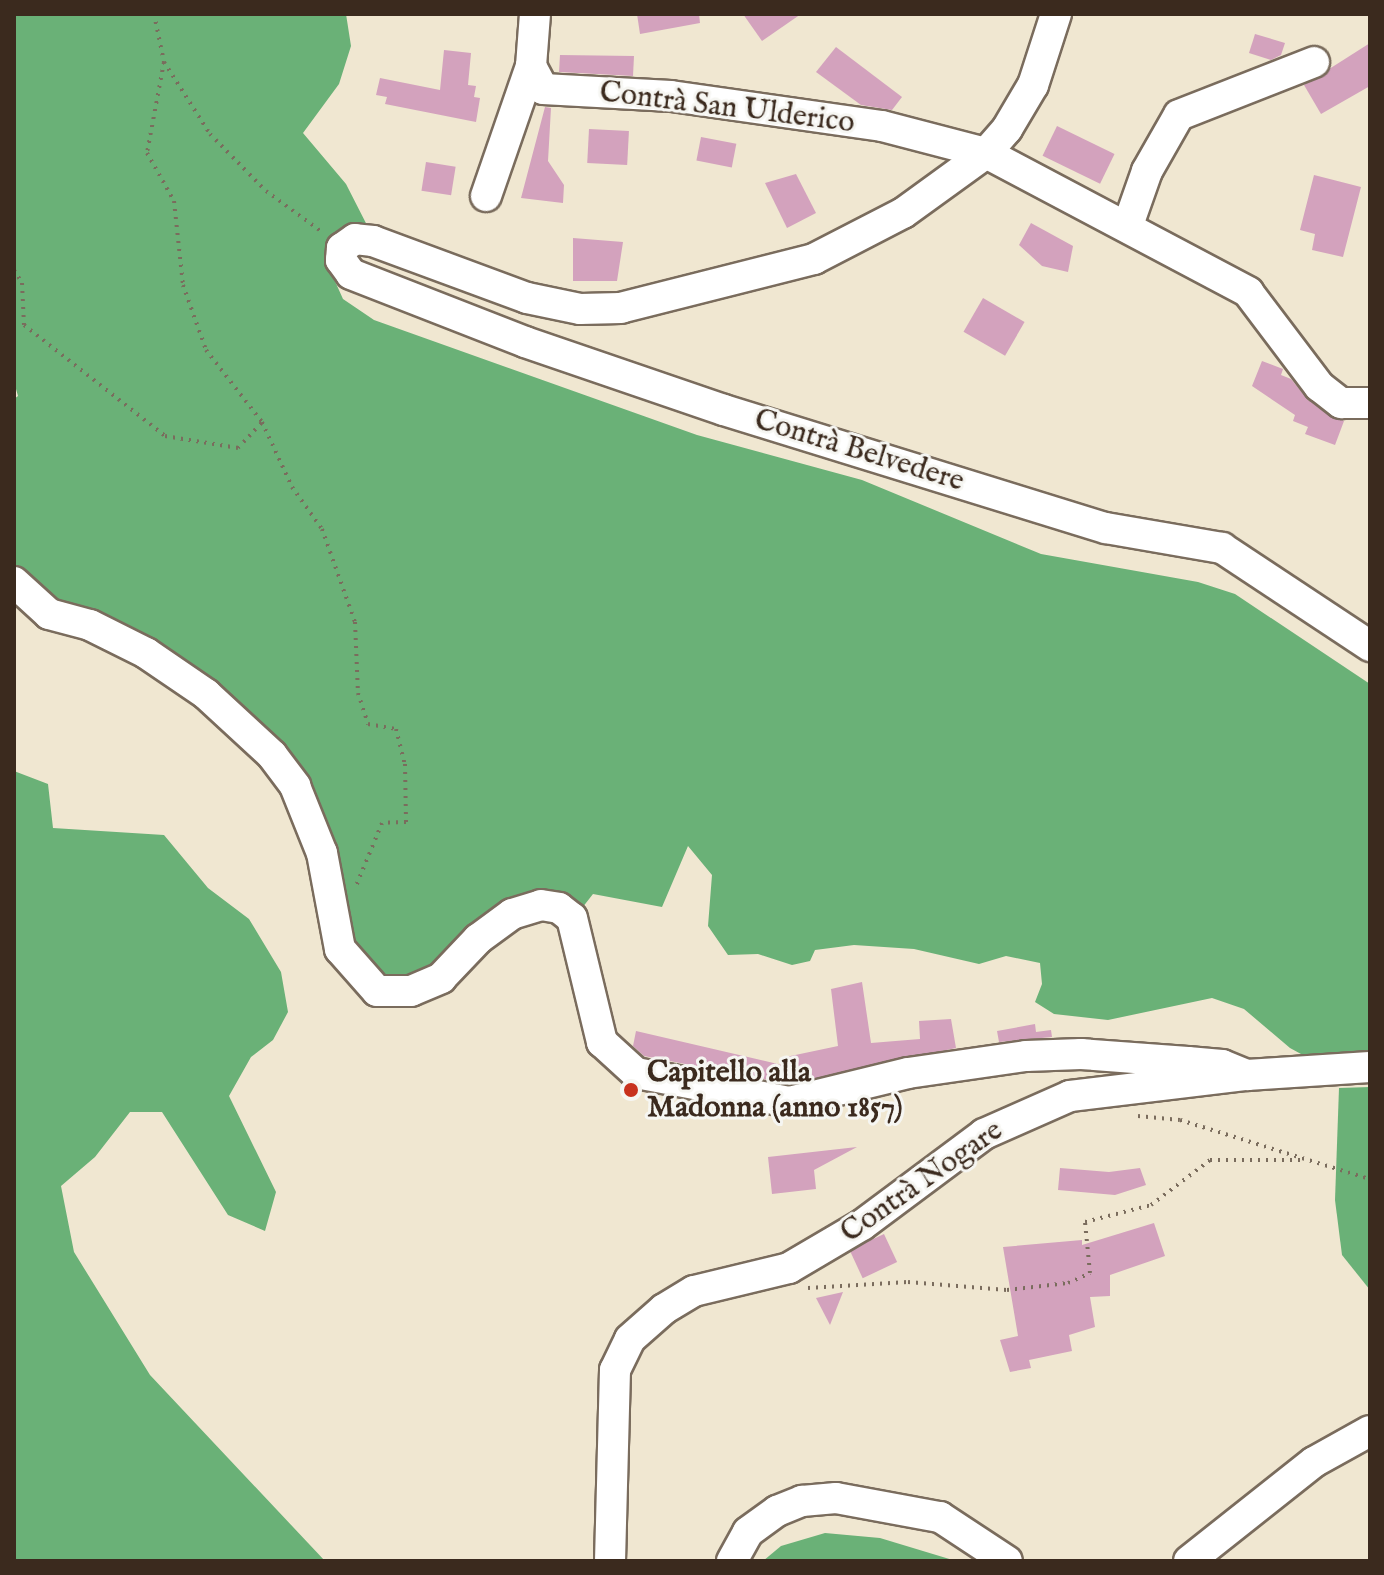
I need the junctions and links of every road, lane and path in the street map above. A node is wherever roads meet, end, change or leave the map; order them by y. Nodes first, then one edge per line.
1 (154, 14) edge
2 (535, 14) edge
3 (1056, 14) edge
4 (164, 62) junction
5 (1314, 62) dead end
6 (531, 66) junction
7 (986, 153) junction
8 (486, 196) dead end
9 (1128, 225) junction
10 (341, 260) junction
11 (14, 270) edge
12 (1370, 403) edge
13 (262, 422) junction
14 (14, 582) edge
15 (1370, 646) edge
16 (330, 898) junction
17 (1370, 1067) edge
18 (1247, 1075) junction
19 (1142, 1089) junction
20 (1301, 1160) junction
21 (1370, 1179) edge
22 (794, 1289) dead end
23 (1370, 1431) edge
24 (610, 1561) edge
25 (732, 1561) edge
26 (1007, 1561) edge
27 (1189, 1561) edge

1 - 4 path
2 - 6 street
3 - 7 street
4 - 10 path
4 - 13 path
5 - 9 street
6 - 7 street, Contrà San Ulderico
6 - 8 street
7 - 9 street
7 - 10 street
9 - 12 street
10 - 15 street, Contrà Belvedere
11 - 13 path
13 - 16 path
14 - 16 street
16 - 18 street
17 - 18 street, Contrà Nogare
18 - 19 street, Contrà Nogare
19 - 20 path
19 - 24 street, Contrà Nogare
20 - 21 path
20 - 22 path
23 - 27 street
25 - 26 street

